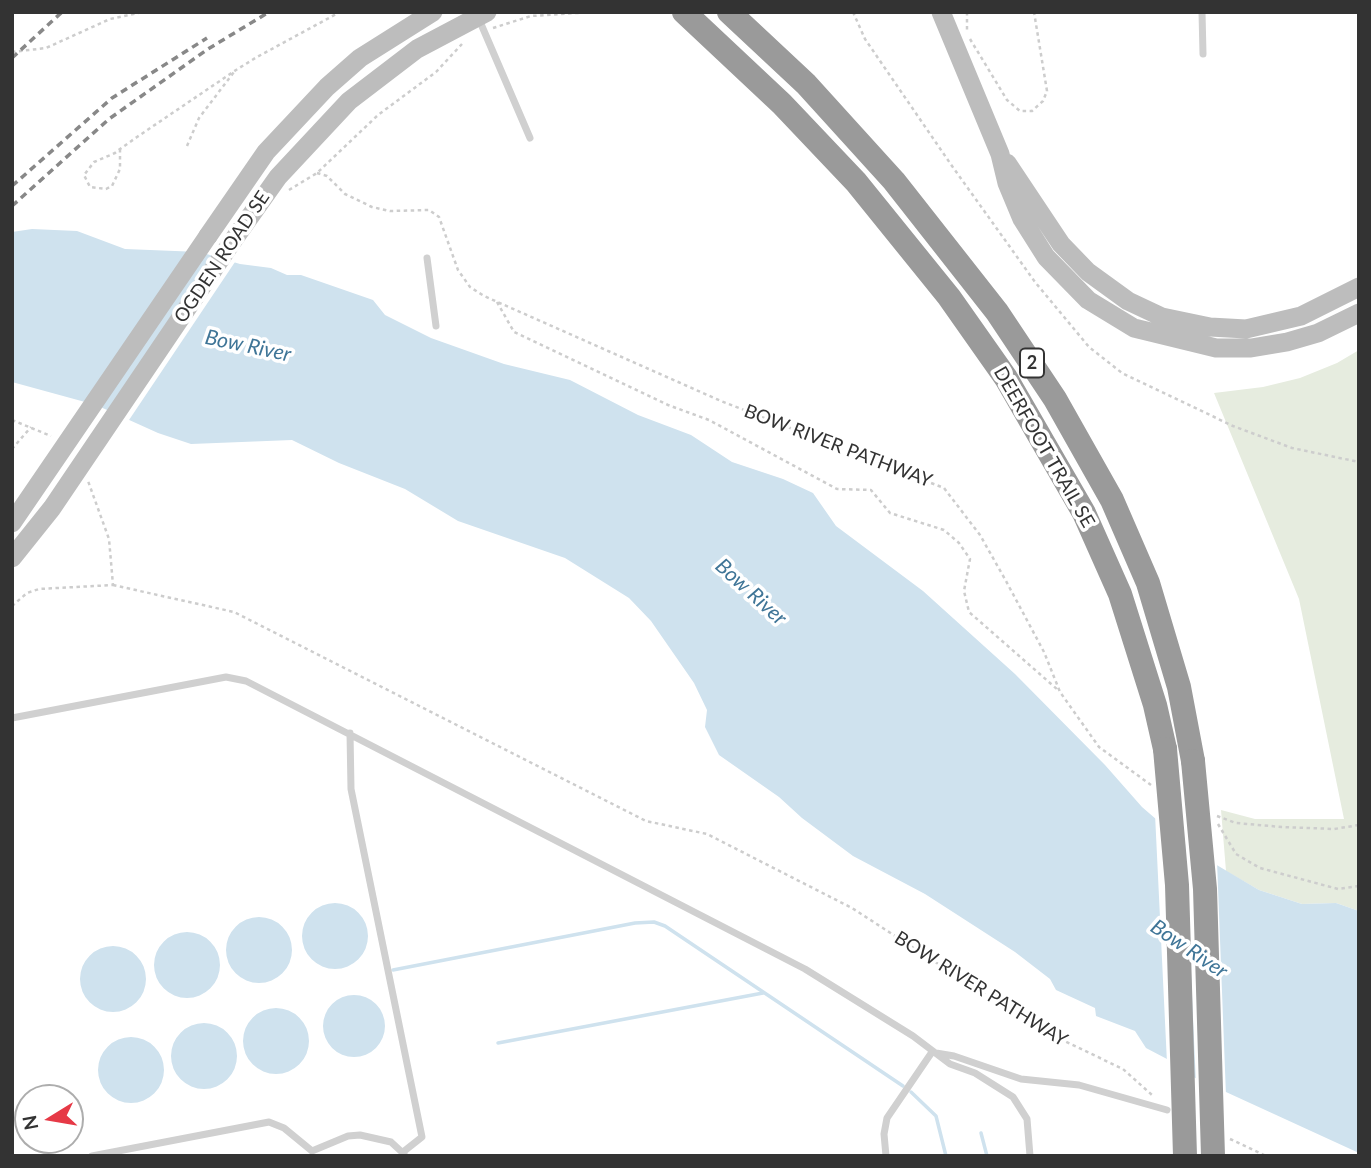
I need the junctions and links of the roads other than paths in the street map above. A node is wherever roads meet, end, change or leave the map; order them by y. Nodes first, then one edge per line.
1 (433, 12) edge
2 (684, 12) edge
3 (729, 12) edge
4 (941, 12) edge
5 (1202, 12) edge
6 (484, 20) edge
7 (1203, 54) dead end
8 (530, 138) dead end
9 (1000, 154) junction
10 (427, 258) dead end
11 (1359, 287) edge
12 (1359, 313) edge
13 (436, 326) dead end
14 (12, 523) edge
15 (12, 558) edge
16 (12, 718) edge
17 (350, 733) junction
18 (932, 1052) junction
19 (1167, 1110) road end
20 (1217, 1145) edge
21 (312, 1153) edge
22 (404, 1154) edge
23 (92, 1156) edge
24 (886, 1156) edge
25 (1030, 1156) edge
26 (1185, 1156) edge

1 - 14 street, OGDEN ROAD SE, bridge
2 - 26 highway, DEERFOOT TRAIL SE / 2, bridge
3 - 20 highway, DEERFOOT TRAIL SE / 2, bridge
4 - 9 street
5 - 7 lane
6 - 8 lane
6 - 15 street, OGDEN ROAD SE, bridge
9 - 11 street
9 - 12 street
10 - 13 lane
16 - 17 lane
17 - 18 lane
17 - 22 lane
18 - 19 lane
18 - 24 lane
18 - 25 lane
21 - 22 lane
21 - 23 lane

